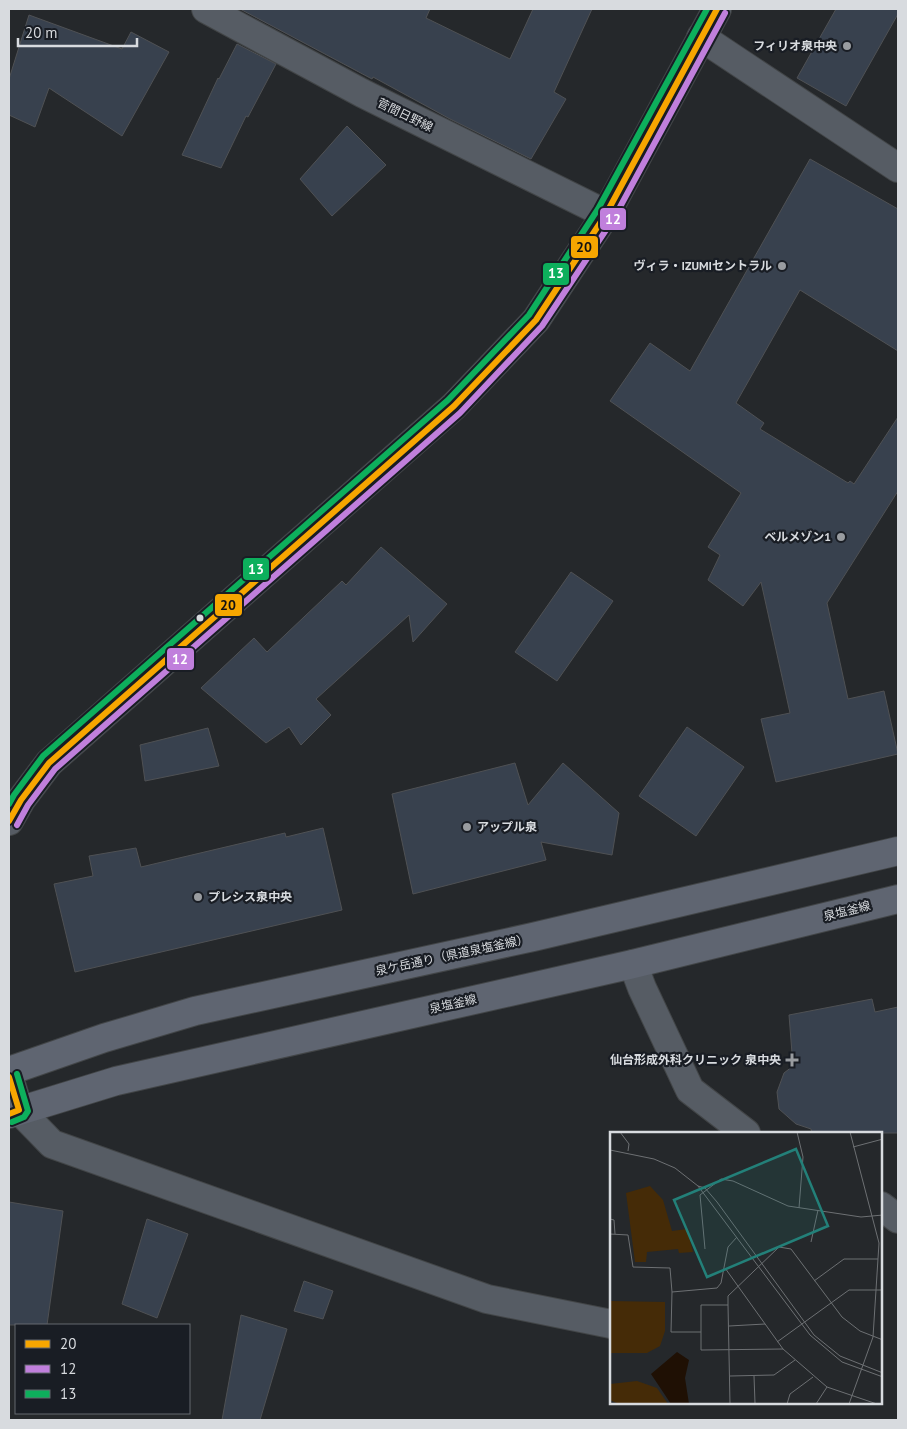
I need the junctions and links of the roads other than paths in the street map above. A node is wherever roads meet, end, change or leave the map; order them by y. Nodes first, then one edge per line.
1 (206, 9) edge
2 (717, 9) edge
3 (701, 37) junction
4 (898, 168) edge
5 (606, 214) junction
6 (9, 821) edge
7 (898, 852) edge
8 (898, 899) edge
9 (633, 964) junction
10 (9, 1071) edge
11 (9, 1077) edge
12 (14, 1112) edge
13 (745, 1132) edge
14 (898, 1203) edge
15 (882, 1207) edge
16 (882, 1208) edge
17 (898, 1219) edge
18 (610, 1324) edge

1 - 5 street, 菅間日野線
2 - 3 street
3 - 4 street
3 - 5 street
5 - 6 street
7 - 10 main road, 泉ケ岳通り（県道泉塩釜線）
8 - 9 main road, 泉塩釜線
9 - 12 main road, 泉塩釜線
9 - 13 street
11 - 12 street
12 - 18 street
14 - 15 street
16 - 17 street

